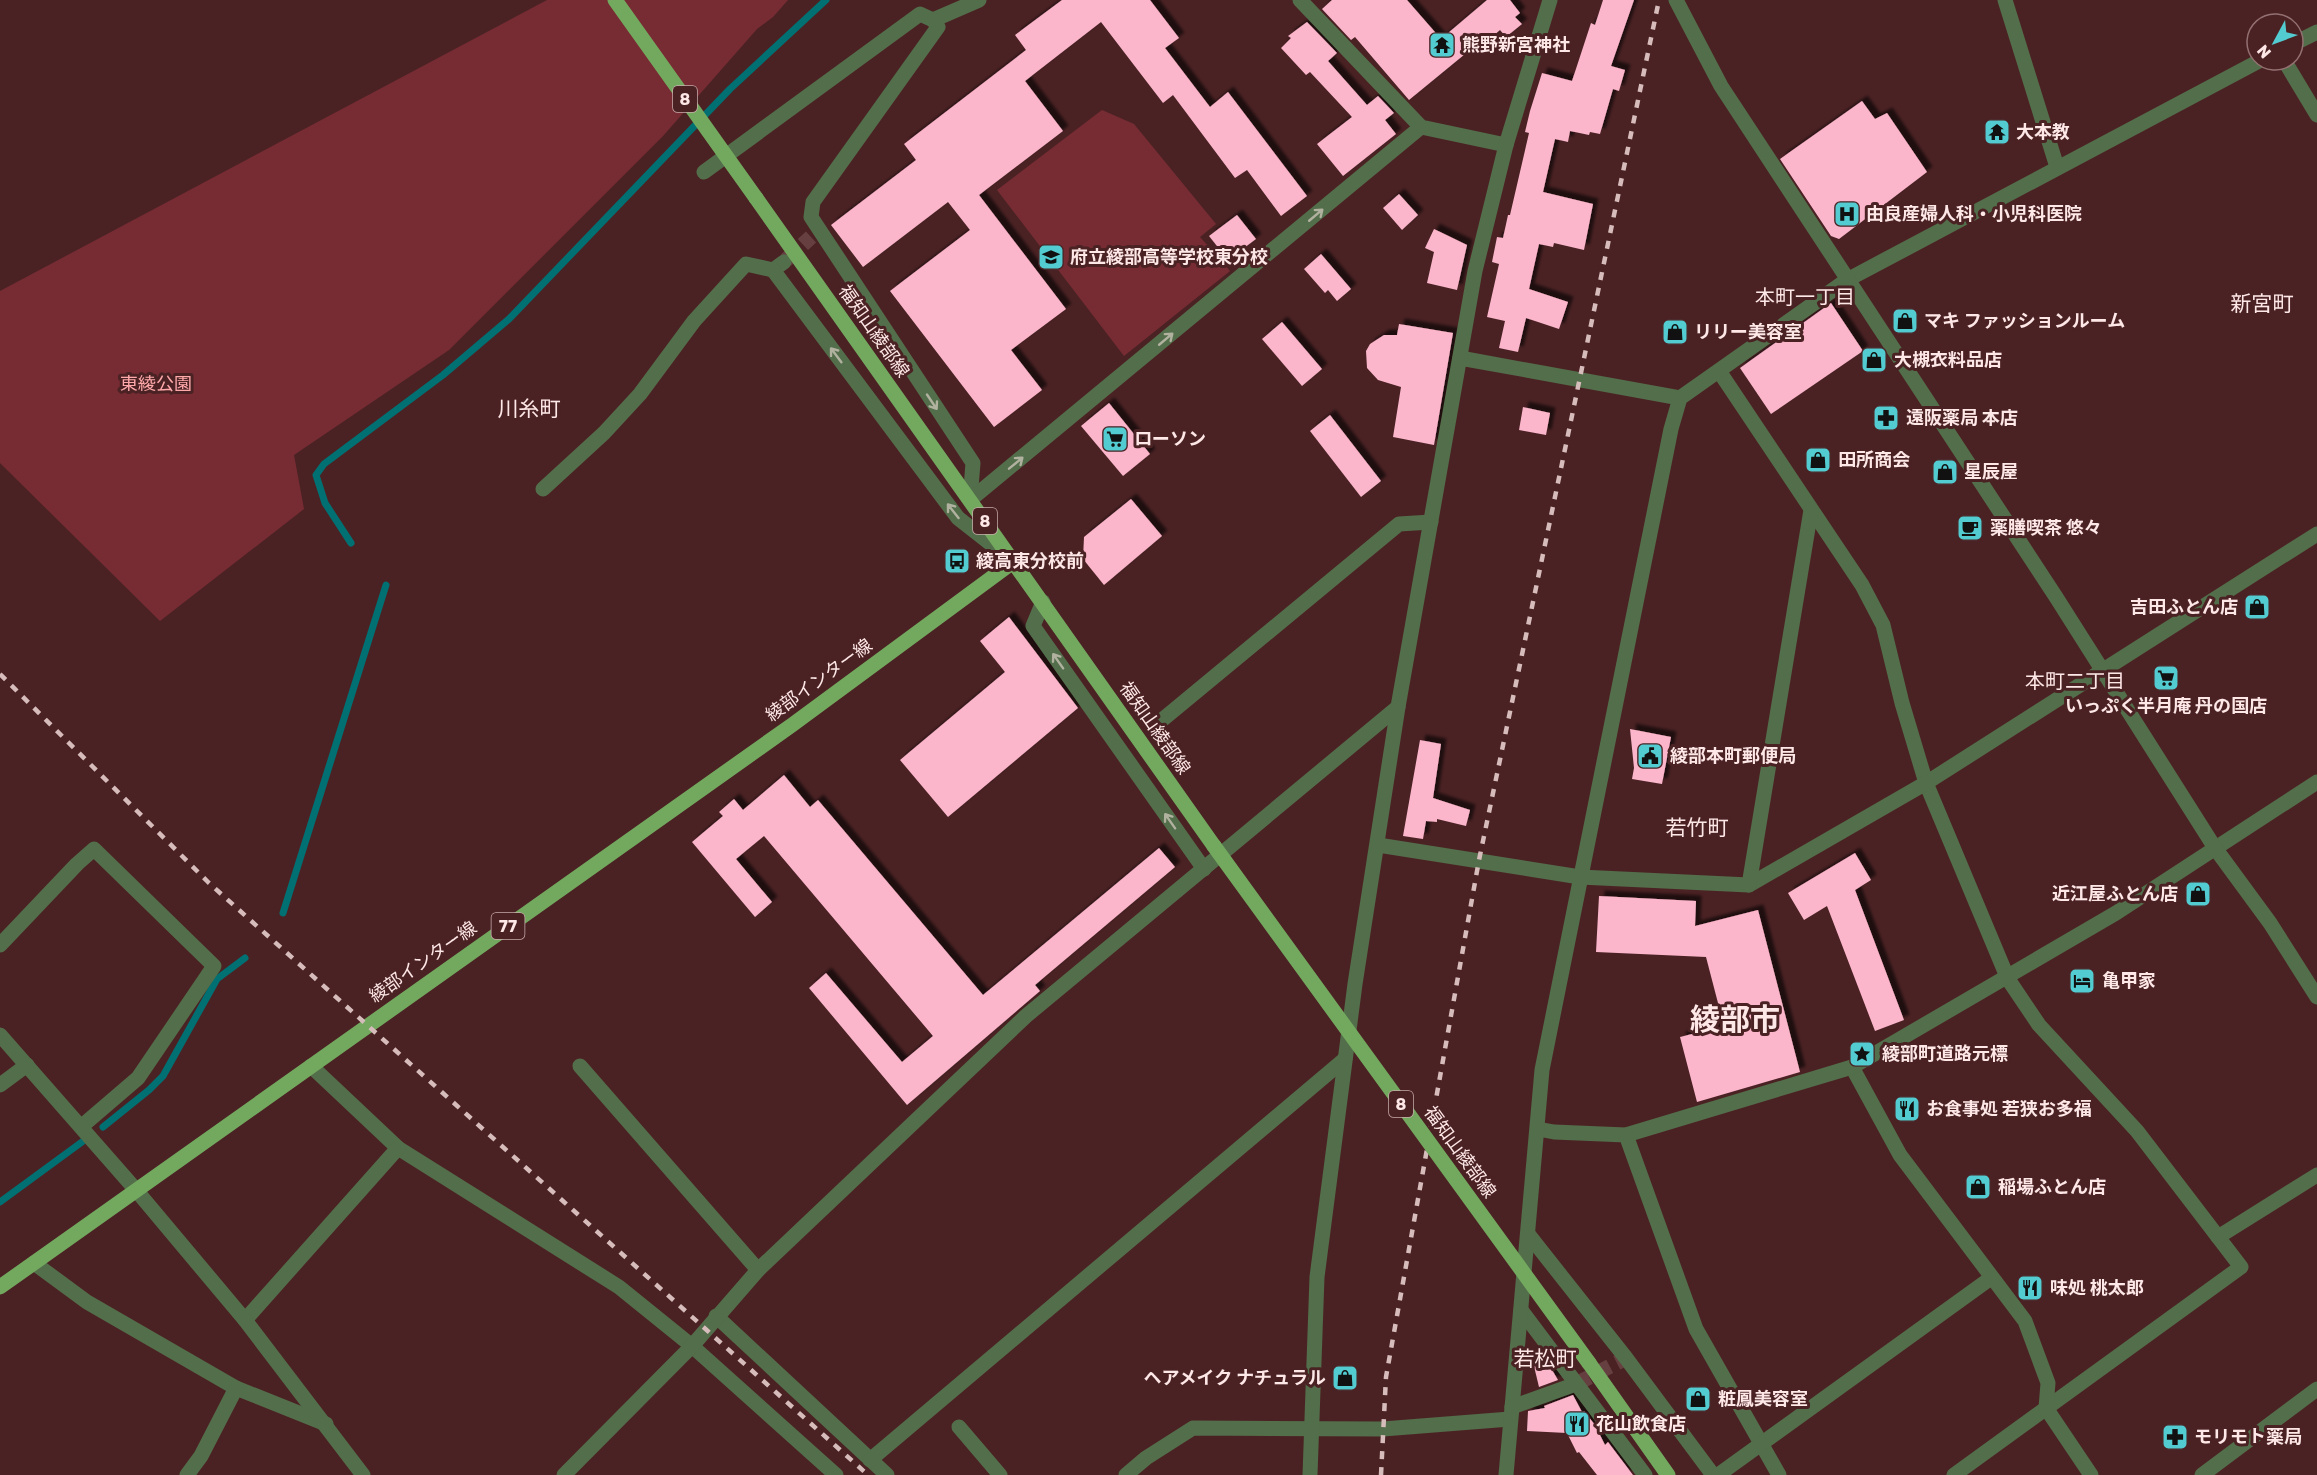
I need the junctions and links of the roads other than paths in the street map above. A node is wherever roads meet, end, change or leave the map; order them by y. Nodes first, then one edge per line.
1 (615, 0) edge
2 (979, 0) edge
3 (1300, 0) edge
4 (1550, 0) edge
5 (2005, 0) edge
6 (1680, 3) edge
7 (933, 20) junction
8 (2245, 68) edge
9 (2291, 72) edge
10 (2317, 115) edge
11 (1421, 127) junction
12 (1506, 145) junction
13 (2057, 166) junction
14 (704, 172) dead end
15 (1847, 280) junction
16 (1460, 358) junction
17 (1719, 371) junction
18 (1680, 398) junction
19 (543, 489) dead end
20 (970, 500) junction
21 (1811, 510) junction
22 (1431, 522) junction
23 (2317, 534) edge
24 (1013, 562) junction
25 (1043, 602) junction
26 (2102, 671) junction
27 (1398, 707) junction
28 (1162, 720) dead end
29 (2317, 782) edge
30 (1926, 783) junction
31 (1378, 845) junction
32 (2215, 848) junction
33 (1204, 869) junction
34 (1580, 877) junction
35 (1749, 885) junction
36 (0, 945) edge
37 (2008, 979) junction
38 (2317, 997) edge
39 (0, 1035) edge
40 (1345, 1059) junction
41 (27, 1065) junction
42 (311, 1066) junction
43 (580, 1066) dead end
44 (1852, 1067) junction
45 (0, 1085) edge
46 (82, 1126) junction
47 (1538, 1129) junction
48 (1626, 1135) junction
49 (398, 1148) junction
50 (2317, 1175) edge
51 (136, 1190) junction
52 (1528, 1234) junction
53 (2218, 1237) junction
54 (34, 1263) junction
55 (758, 1270) junction
56 (1991, 1278) junction
57 (0, 1287) edge
58 (1521, 1310) junction
59 (716, 1316) junction
60 (245, 1320) junction
61 (692, 1346) junction
62 (1576, 1384) junction
63 (236, 1388) junction
64 (2317, 1389) edge
65 (2046, 1408) junction
66 (1511, 1413) junction
67 (326, 1424) junction
68 (959, 1427) dead end
69 (1313, 1429) junction
70 (1762, 1443) junction
71 (870, 1460) junction
72 (187, 1475) edge
73 (363, 1475) edge
74 (564, 1475) edge
75 (836, 1475) edge
76 (887, 1475) edge
77 (1000, 1475) edge
78 (1126, 1475) edge
79 (1310, 1475) edge
80 (1506, 1475) edge
81 (1645, 1475) edge
82 (1668, 1475) edge
83 (1713, 1475) edge
84 (1718, 1475) edge
85 (1779, 1475) edge
86 (1954, 1475) edge
87 (2091, 1475) edge
88 (2202, 1475) edge

1 - 20 main road, 福知山綾部線 / 8, bridge
2 - 7 street
3 - 11 street
4 - 12 street
5 - 13 street
6 - 15 street
7 - 14 street
7 -> 20 street
8 - 13 street
9 - 10 street
11 - 12 street
20 -> 11 street
12 - 16 street
13 - 15 street
15 - 17 street
15 - 26 street
16 - 18 street
16 - 22 street
17 - 18 street
17 - 21 street
18 - 34 street
24 -> 19 street
20 - 24 main road, 福知山綾部線 / 8
21 - 30 street
21 - 35 street
22 - 27 street
22 - 28 street
23 - 26 street
24 - 25 main road, 福知山綾部線 / 8
24 - 42 main road, 綾部インター線 / 77
33 -> 25 street
25 - 82 main road, 福知山綾部線 / 8, bridge
26 - 30 street
26 - 32 street
27 - 31 street
27 - 33 street
29 - 32 street
30 - 35 street
30 - 37 street
31 - 34 street
31 - 40 street
32 - 37 street
32 - 38 street
33 - 55 street
34 - 35 street
34 - 47 street
36 - 46 street
37 - 44 street
37 - 53 street
39 - 41 street
40 - 69 street
40 - 71 street
41 - 45 street
41 - 46 street
42 - 49 street
42 - 51 main road, 綾部インター線 / 77
43 - 55 street
44 - 48 street
44 - 56 street
46 - 51 street
47 - 48 street
47 - 52 street
48 - 70 street
49 - 60 street
49 - 61 street
50 - 53 street
51 - 54 main road, 綾部インター線 / 77
51 - 60 street
52 - 58 street
52 - 83 street
53 - 65 street
54 - 57 main road, 綾部インター線 / 77
54 - 63 street
55 - 59 street
56 - 65 street
56 - 70 street
58 - 62 street
58 - 66 street
59 - 61 street
59 - 71 street
60 - 67 street
61 - 74 street
61 - 75 street
62 - 66 street
62 - 81 street
63 - 67 street
63 - 72 street
64 - 88 street
65 - 86 street
65 - 87 street
66 - 69 street
66 - 80 street
67 - 73 street
68 - 77 street
69 - 78 street
69 - 79 street
70 - 84 street
70 - 85 street
71 - 76 street

